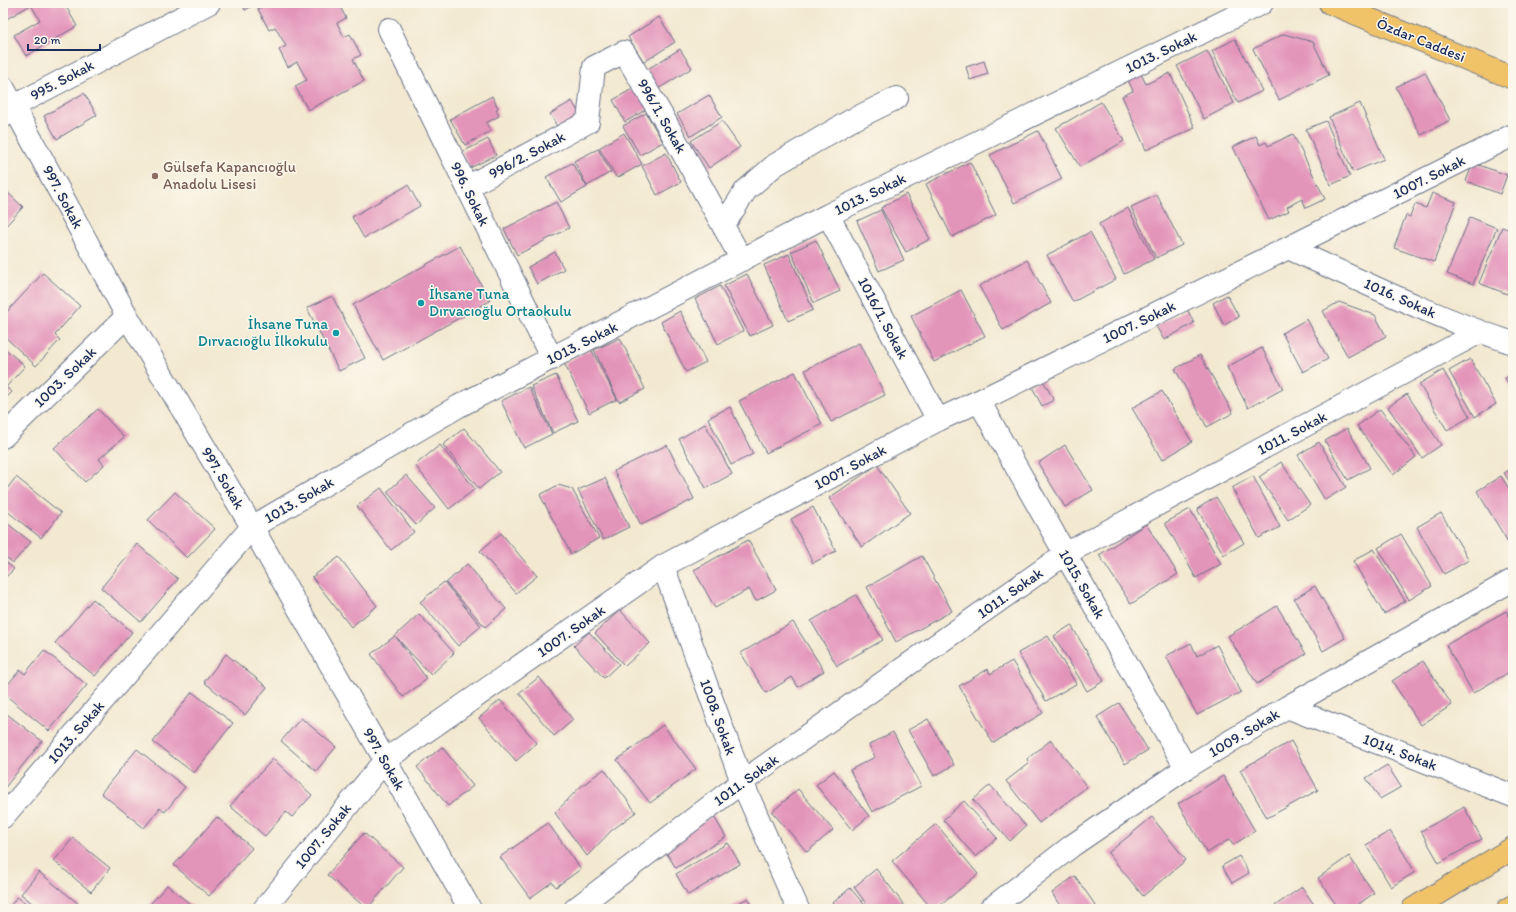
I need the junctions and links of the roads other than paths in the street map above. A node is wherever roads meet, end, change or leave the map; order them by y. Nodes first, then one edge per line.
1 (209, 3) edge
2 (1262, 3) edge
3 (1330, 3) edge
4 (389, 29) dead end
5 (1513, 78) edge
6 (897, 98) dead end
7 (7, 103) edge
8 (588, 122) joint
9 (1513, 135) edge
10 (467, 188) junction
11 (828, 215) junction
12 (723, 226) junction
13 (1288, 248) junction
14 (742, 260) junction
15 (127, 316) junction
16 (1480, 332) junction
17 (1513, 343) edge
18 (552, 359) junction
19 (979, 401) junction
20 (938, 420) junction
21 (3, 437) edge
22 (252, 527) junction
23 (1065, 554) junction
24 (663, 566) junction
25 (1513, 580) edge
26 (1287, 707) junction
27 (385, 760) junction
28 (1186, 768) junction
29 (742, 782) junction
30 (1513, 796) edge
31 (3, 818) edge
32 (1513, 848) edge
33 (1513, 906) edge
34 (264, 909) edge
35 (470, 909) edge
36 (575, 909) edge
37 (798, 909) edge
38 (990, 909) edge
39 (1413, 909) edge
40 (1508, 909) edge

1 - 7 street, 995. Sokak
2 - 11 street, 1013. Sokak
3 - 5 main road, Özdar Caddesi
4 - 10 street, 996. Sokak
6 - 12 street
7 - 15 street, 997. Sokak
8 - 10 street, 996/2. Sokak
8 - 12 street, 996/1. Sokak
9 - 13 street, 1007. Sokak
10 - 18 street, 996. Sokak
11 - 14 street, 1013. Sokak
11 - 20 street, 1016/1. Sokak
12 - 14 street, 996/1. Sokak
13 - 16 street, 1016. Sokak
13 - 19 street, 1007. Sokak
14 - 18 street, 1013. Sokak
15 - 21 street, 1003. Sokak
15 - 22 street, 997. Sokak
16 - 17 street, 1016. Sokak
16 - 23 street, 1011. Sokak
18 - 22 street, 1013. Sokak
19 - 20 street, 1007. Sokak
19 - 23 street, 1015. Sokak
20 - 24 street, 1007. Sokak
22 - 27 street, 997. Sokak
22 - 31 street, 1013. Sokak
23 - 28 street, 1015. Sokak
23 - 29 street, 1011. Sokak
24 - 27 street, 1007. Sokak
24 - 29 street, 1008. Sokak
25 - 26 street, 1009. Sokak
26 - 28 street, 1009. Sokak
26 - 30 street, 1014. Sokak
27 - 34 street, 1007. Sokak
27 - 35 street, 997. Sokak
28 - 38 street, 1009. Sokak
29 - 36 street, 1011. Sokak
29 - 37 street, 1008. Sokak
32 - 39 main road
33 - 40 main road

